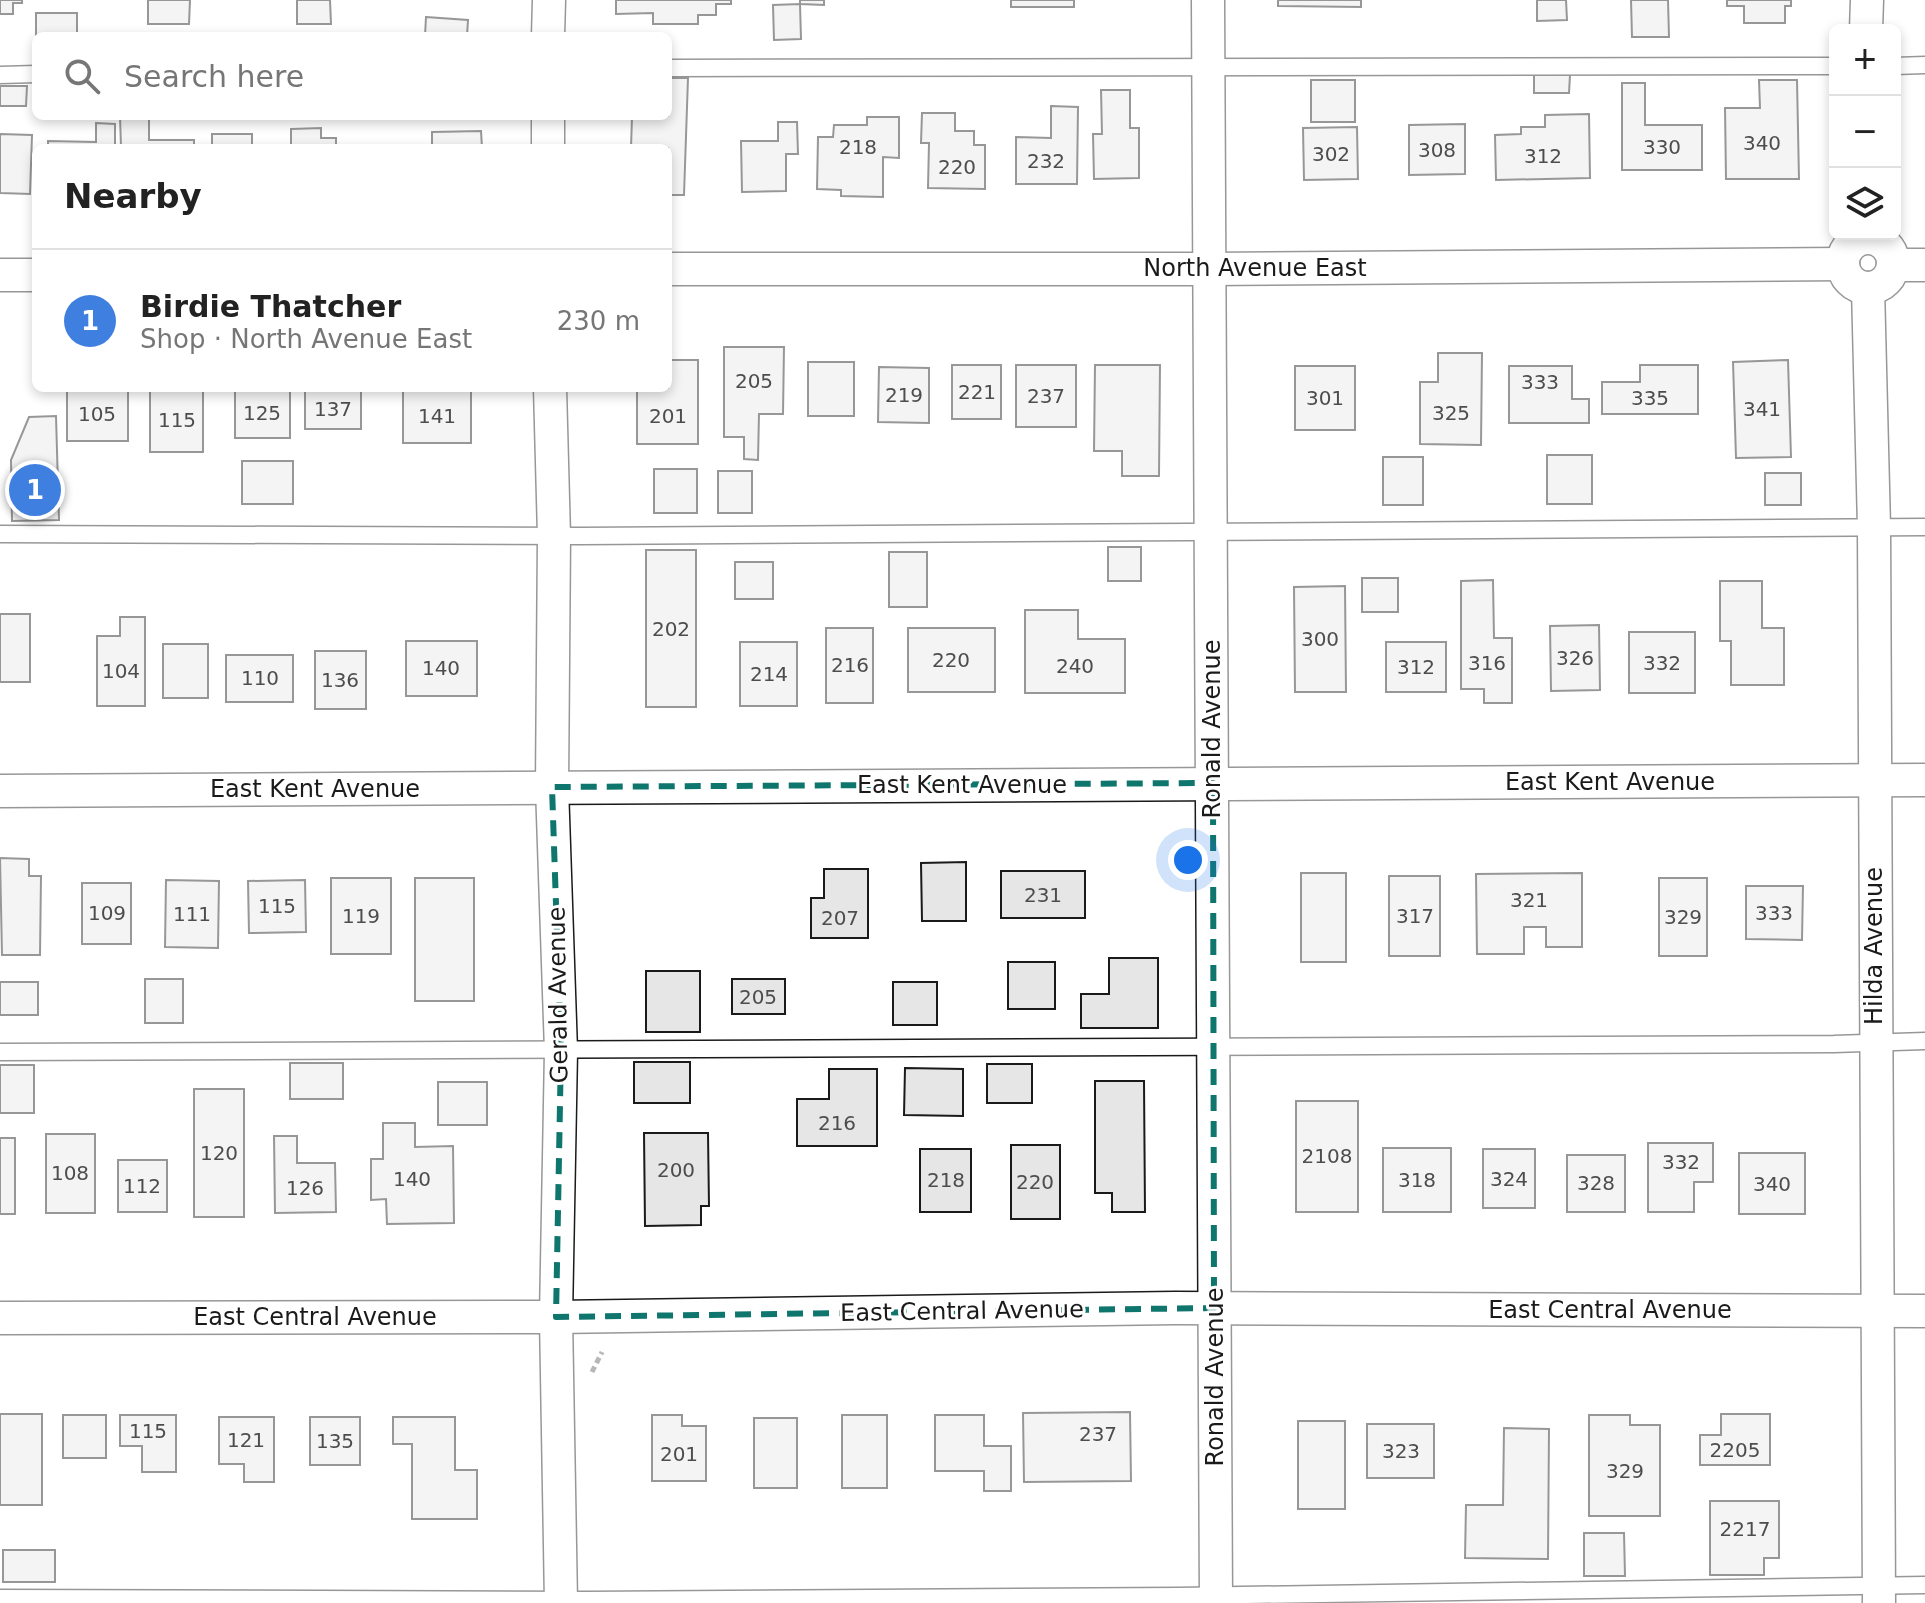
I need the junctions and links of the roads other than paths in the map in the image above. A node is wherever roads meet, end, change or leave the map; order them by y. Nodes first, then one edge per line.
1 (549, 0) edge
2 (1208, 0) edge
3 (1867, 0) edge
4 (1866, 24) edge
5 (548, 32) edge
6 (1925, 65) edge
7 (1829, 66) edge
8 (1901, 66) edge
9 (1210, 67) junction
10 (672, 68) edge
11 (32, 74) edge
12 (0, 75) edge
13 (548, 120) edge
14 (548, 144) edge
15 (1858, 240) edge
16 (1877, 240) edge
17 (1843, 264) junction
18 (1893, 265) junction
19 (1925, 265) edge
20 (672, 269) edge
21 (1209, 269) junction
22 (0, 275) edge
23 (32, 275) edge
24 (1868, 288) junction
25 (550, 392) edge
26 (1874, 527) junction
27 (1925, 527) edge
28 (1212, 532) junction
29 (0, 534) edge
30 (554, 536) junction
31 (1874, 780) junction
32 (1925, 780) edge
33 (1213, 783) junction
34 (552, 787) junction
35 (0, 791) edge
36 (1925, 1041) edge
37 (1874, 1042) junction
38 (1213, 1048) junction
39 (561, 1051) junction
40 (0, 1052) edge
41 (1214, 1308) junction
42 (1876, 1311) junction
43 (1925, 1311) edge
44 (556, 1317) junction
45 (0, 1318) edge
46 (1925, 1585) edge
47 (1879, 1594) edge
48 (0, 1598) edge
49 (1216, 1599) edge
50 (561, 1601) edge

1 - 5 street
2 - 9 street, Ronald Avenue
3 - 4 street
6 - 8 lane
7 - 9 lane
9 - 10 lane
9 - 21 street, Ronald Avenue
11 - 12 lane
13 - 14 street
15 - 17 street
16 - 18 street
17 - 21 street, North Avenue East
17 - 24 street
18 - 19 street
18 - 24 street
20 - 21 street, North Avenue East
21 - 28 street, Ronald Avenue
22 - 23 street
24 - 26 street, Hilda Avenue
25 - 30 street, Gerald Avenue
26 - 27 lane
26 - 28 lane
26 - 31 street, Hilda Avenue
28 - 30 lane
28 - 33 street, Ronald Avenue
29 - 30 lane
30 - 34 street, Gerald Avenue
31 - 32 street, East Kent Avenue
31 - 33 street, East Kent Avenue
31 - 37 street, Hilda Avenue
33 - 34 street, East Kent Avenue
33 - 38 street, Ronald Avenue
34 - 35 street, East Kent Avenue
34 - 39 street, Gerald Avenue
36 - 37 lane
37 - 38 lane
37 - 42 street, Hilda Avenue
38 - 39 lane
38 - 41 street, Ronald Avenue
39 - 40 lane
39 - 44 street, Gerald Avenue
41 - 42 street, East Central Avenue
41 - 44 street, East Central Avenue
41 - 49 street, Ronald Avenue
42 - 43 street, East Central Avenue
42 - 47 street, Hilda Avenue
44 - 45 street, East Central Avenue
44 - 50 street, Gerald Avenue
46 - 47 lane
47 - 49 lane
48 - 50 lane
49 - 50 lane

